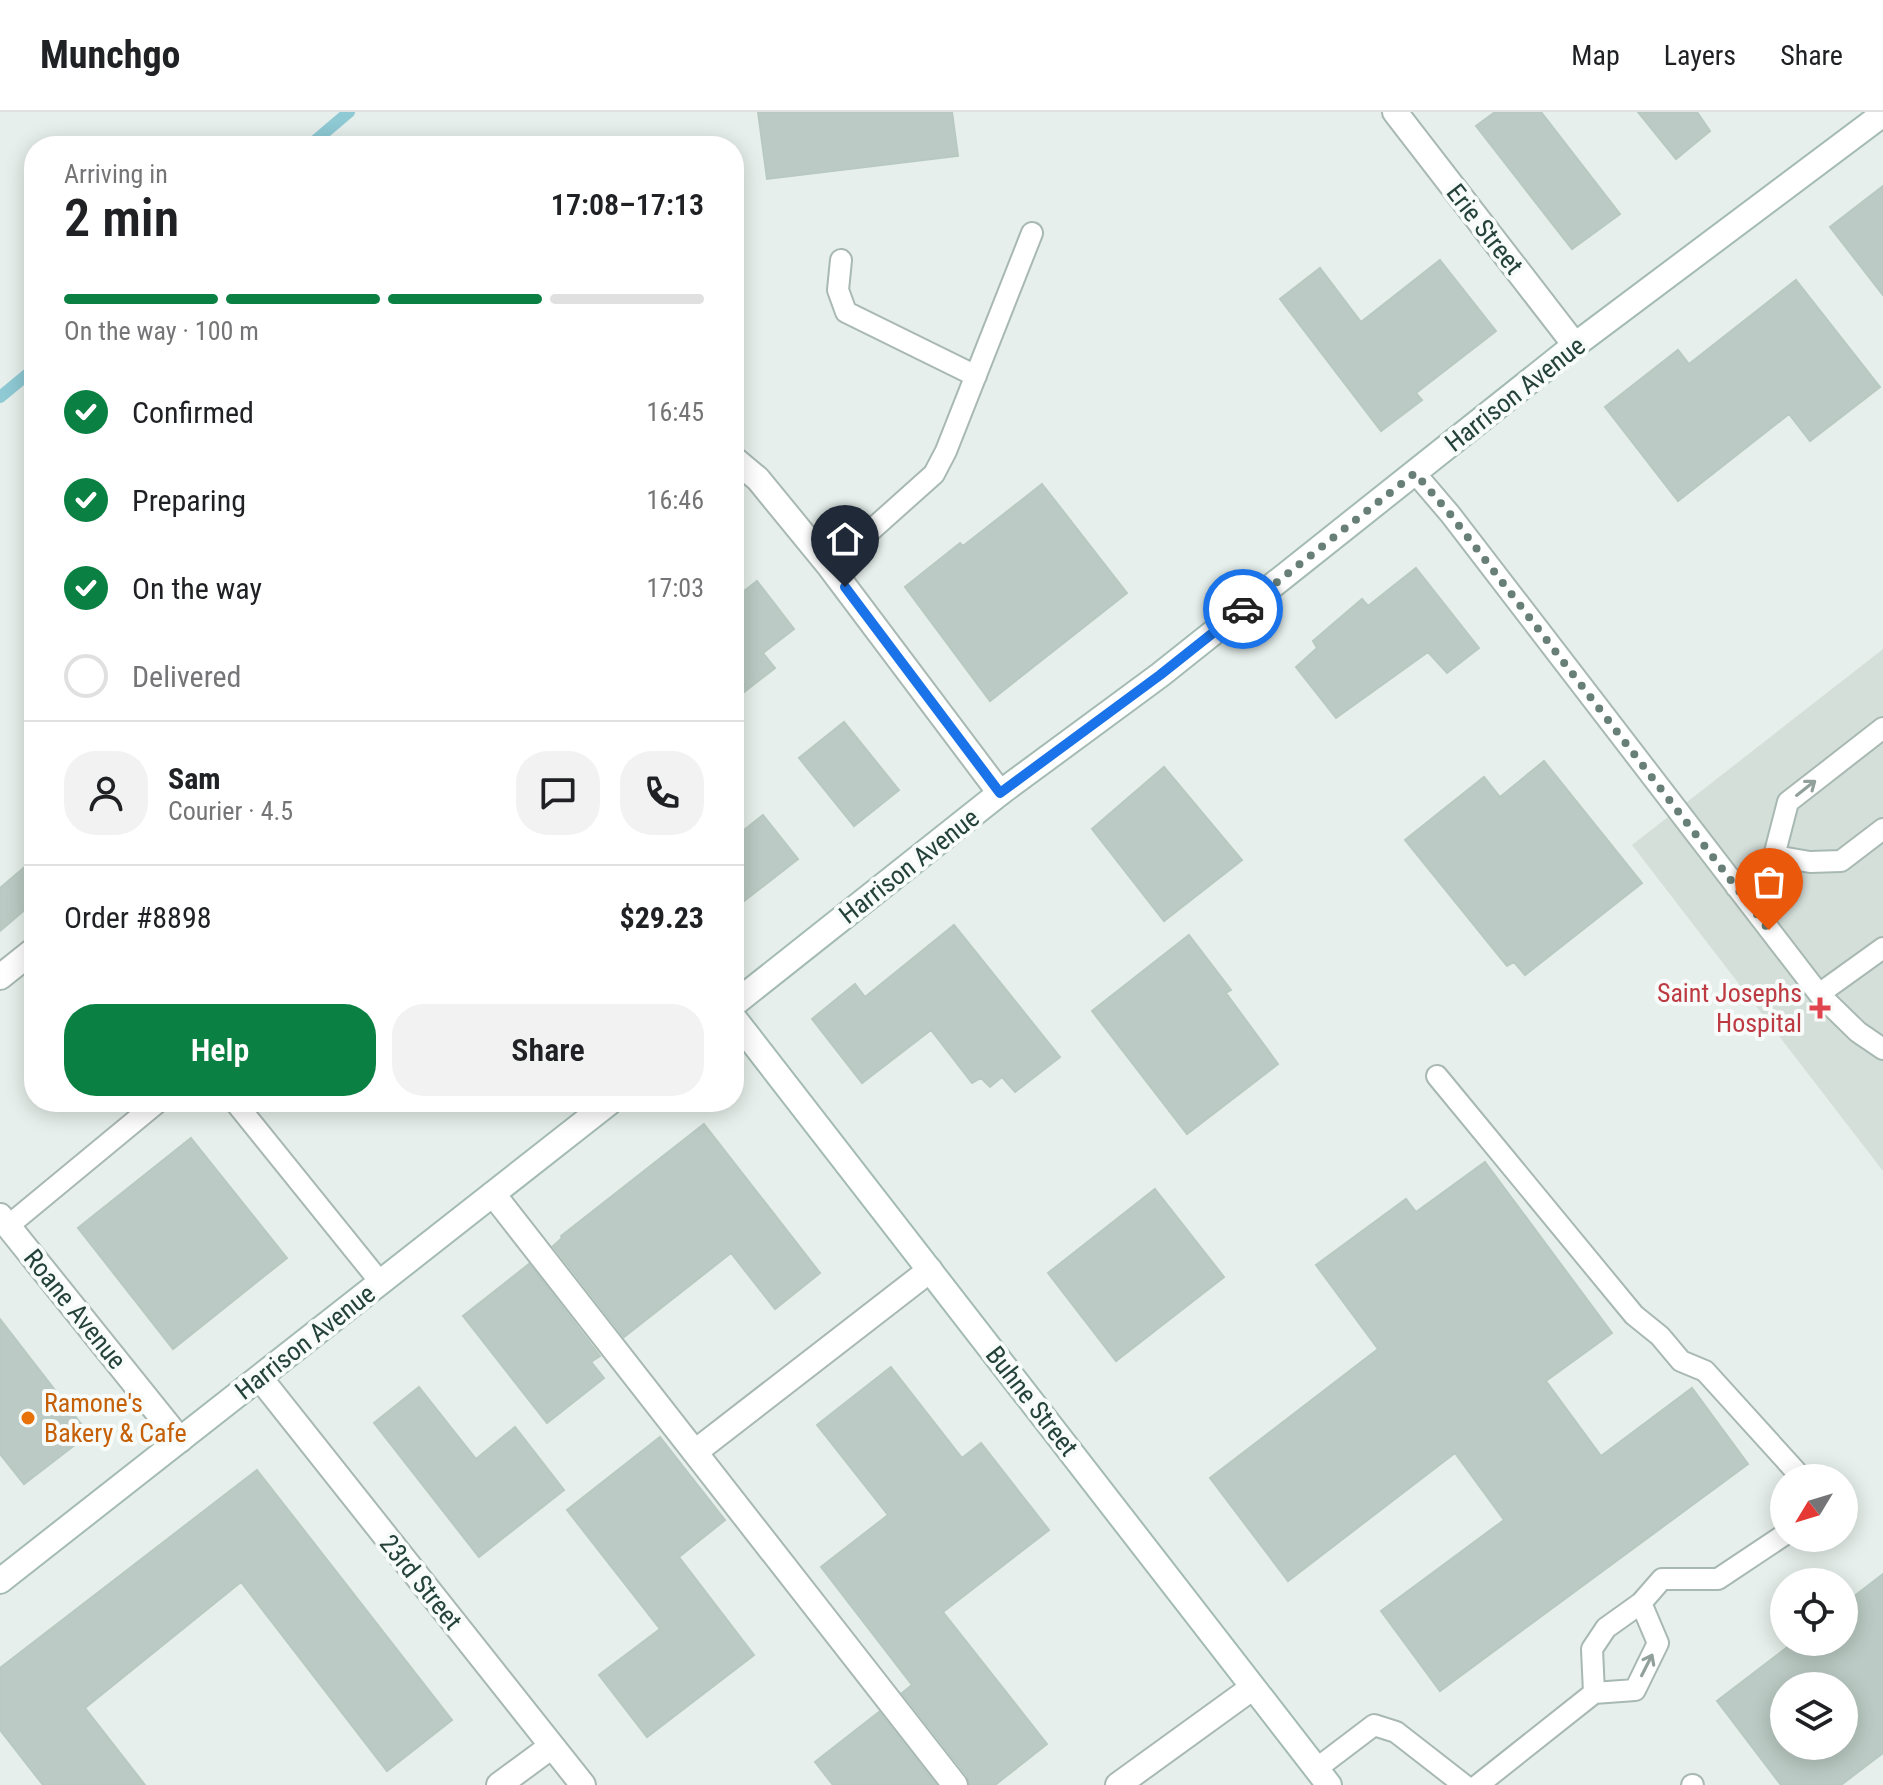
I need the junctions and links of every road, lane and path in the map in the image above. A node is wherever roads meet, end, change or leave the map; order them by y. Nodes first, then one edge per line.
1 (1395, 112) edge
2 (1883, 114) edge
3 (1032, 233) dead end
4 (841, 260) dead end
5 (1575, 345) junction
6 (976, 376) junction
7 (744, 467) edge
8 (1415, 473) junction
9 (830, 567) junction
10 (1883, 728) edge
11 (1000, 793) junction
12 (1883, 829) edge
13 (1774, 856) junction
14 (1736, 887) junction
15 (1883, 948) edge
16 (24, 958) edge
17 (0, 977) edge
18 (1819, 994) junction
19 (744, 996) edge
20 (744, 1031) edge
21 (1883, 1049) edge
22 (1437, 1076) dead end
23 (145, 1112) edge
24 (243, 1112) edge
25 (597, 1112) edge
26 (493, 1194) junction
27 (4, 1221) edge
28 (930, 1270) junction
29 (381, 1283) junction
30 (260, 1378) junction
31 (180, 1440) junction
32 (695, 1452) junction
33 (1789, 1464) edge
34 (1770, 1544) edge
35 (0, 1581) edge
36 (1641, 1603) junction
37 (1252, 1688) junction
38 (1594, 1693) junction
39 (552, 1746) junction
40 (1323, 1777) edge
41 (499, 1785) edge
42 (583, 1785) edge
43 (955, 1785) edge
44 (1118, 1785) edge
45 (1464, 1785) edge
46 (1478, 1785) edge

1 - 5 street, Erie Street
2 - 5 street, Harrison Avenue
3 - 6 lane
4 - 6 lane
5 - 8 street, Harrison Avenue
6 - 9 lane
7 - 9 street
8 - 11 street, Harrison Avenue
8 - 14 lane
9 - 11 street
13 -> 10 lane
11 - 19 street, Harrison Avenue
12 - 13 lane
13 - 14 lane
14 - 18 lane
15 - 18 lane
16 - 17 street
18 - 21 lane
20 - 28 street, Buhne Street
22 - 33 lane
23 - 27 lane
24 - 29 lane
25 - 26 street, Harrison Avenue
26 - 29 street, Harrison Avenue
26 - 32 street
27 - 31 street, Roane Avenue
28 - 32 street
28 - 37 street, Buhne Street
29 - 30 street, Harrison Avenue
30 - 31 street, Harrison Avenue
30 - 39 street, 23rd Street
31 - 35 street, Harrison Avenue
32 - 43 street
34 - 36 lane
36 - 38 lane
38 -> 36 lane
37 - 40 street, Buhne Street
37 - 44 street
38 - 46 lane
39 - 41 street
39 - 42 street, 23rd Street
40 - 45 lane

